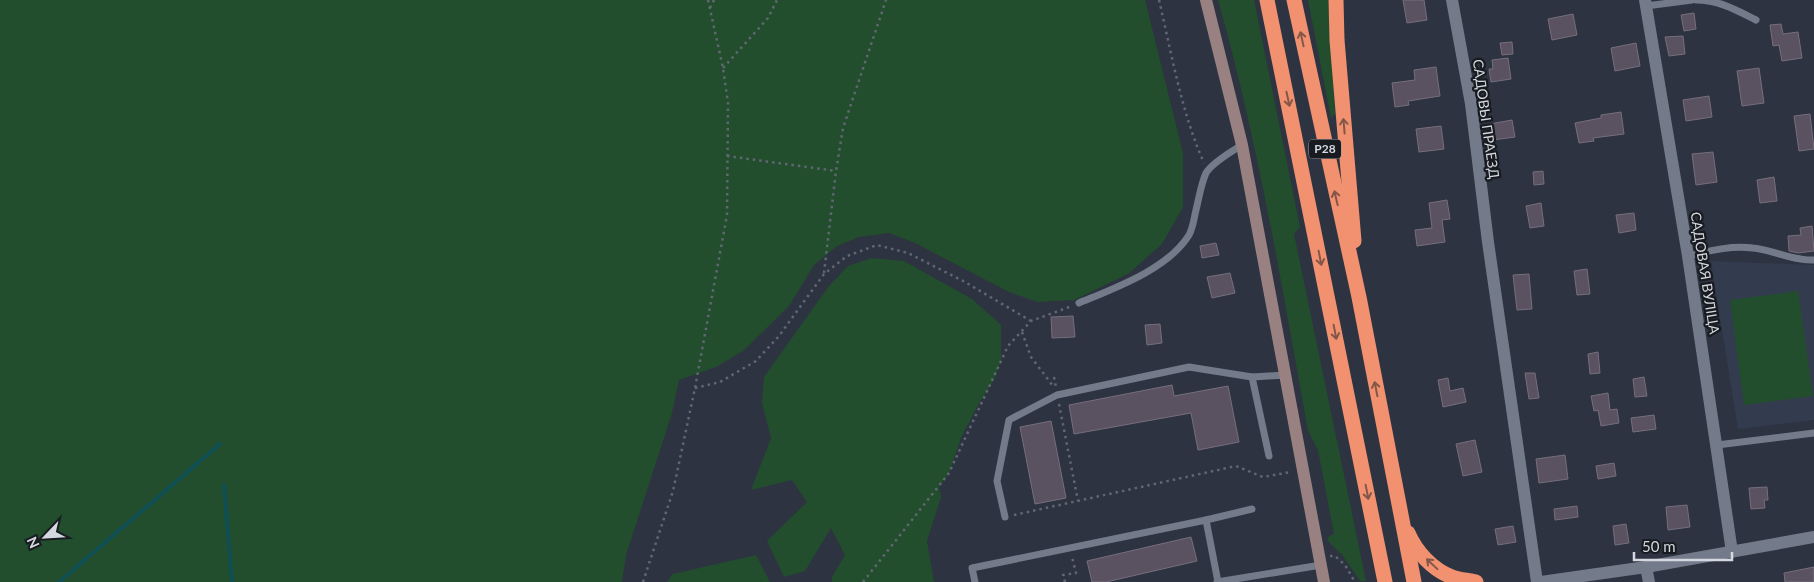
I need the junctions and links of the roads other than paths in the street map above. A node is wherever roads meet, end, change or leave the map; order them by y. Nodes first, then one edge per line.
1 (1206, 0) edge
2 (1267, 0) edge
3 (1294, 0) edge
4 (1336, 0) edge
5 (1452, 0) edge
6 (1692, 0) edge
7 (1696, 0) edge
8 (1645, 3) edge
9 (1756, 20) dead end
10 (1242, 145) junction
11 (1688, 256) junction
12 (1814, 260) edge
13 (1359, 297) junction
14 (1080, 303) road end
15 (1285, 375) junction
16 (1252, 377) junction
17 (1814, 433) edge
18 (1717, 445) junction
19 (1269, 456) dead end
20 (1252, 509) dead end
21 (1400, 516) junction
22 (1005, 517) road end
23 (1206, 520) junction
24 (1814, 537) edge
25 (1732, 552) junction
26 (1325, 561) junction
27 (1646, 567) junction
28 (975, 582) edge
29 (1218, 582) edge
30 (1324, 582) edge
31 (1385, 582) edge
32 (1414, 582) edge
33 (1476, 582) edge
34 (1537, 582) edge
35 (1542, 582) edge
36 (1649, 582) edge

1 - 10 street
2 -> 31 highway, Р28
13 -> 3 highway, Р28
13 -> 4 highway
5 - 34 street, САДОВЫ ПРАЕЗД
6 - 8 lane
7 - 9 lane
8 - 11 street, САДОВАЯ ВУЛІЦА
10 - 14 lane
10 - 15 street
11 - 12 lane
11 - 18 street, САДОВАЯ ВУЛІЦА
21 -> 13 highway, Р28
15 - 16 lane
15 - 26 street
16 - 19 lane
16 - 22 lane
17 - 18 lane
18 - 25 street, САДОВАЯ ВУЛІЦА
20 - 23 lane
21 - 32 highway, Р28
33 -> 21 highway
23 - 28 lane
23 - 29 lane
24 - 25 street
25 - 27 street
26 - 29 lane
26 - 30 street
27 - 35 street
27 - 36 street

